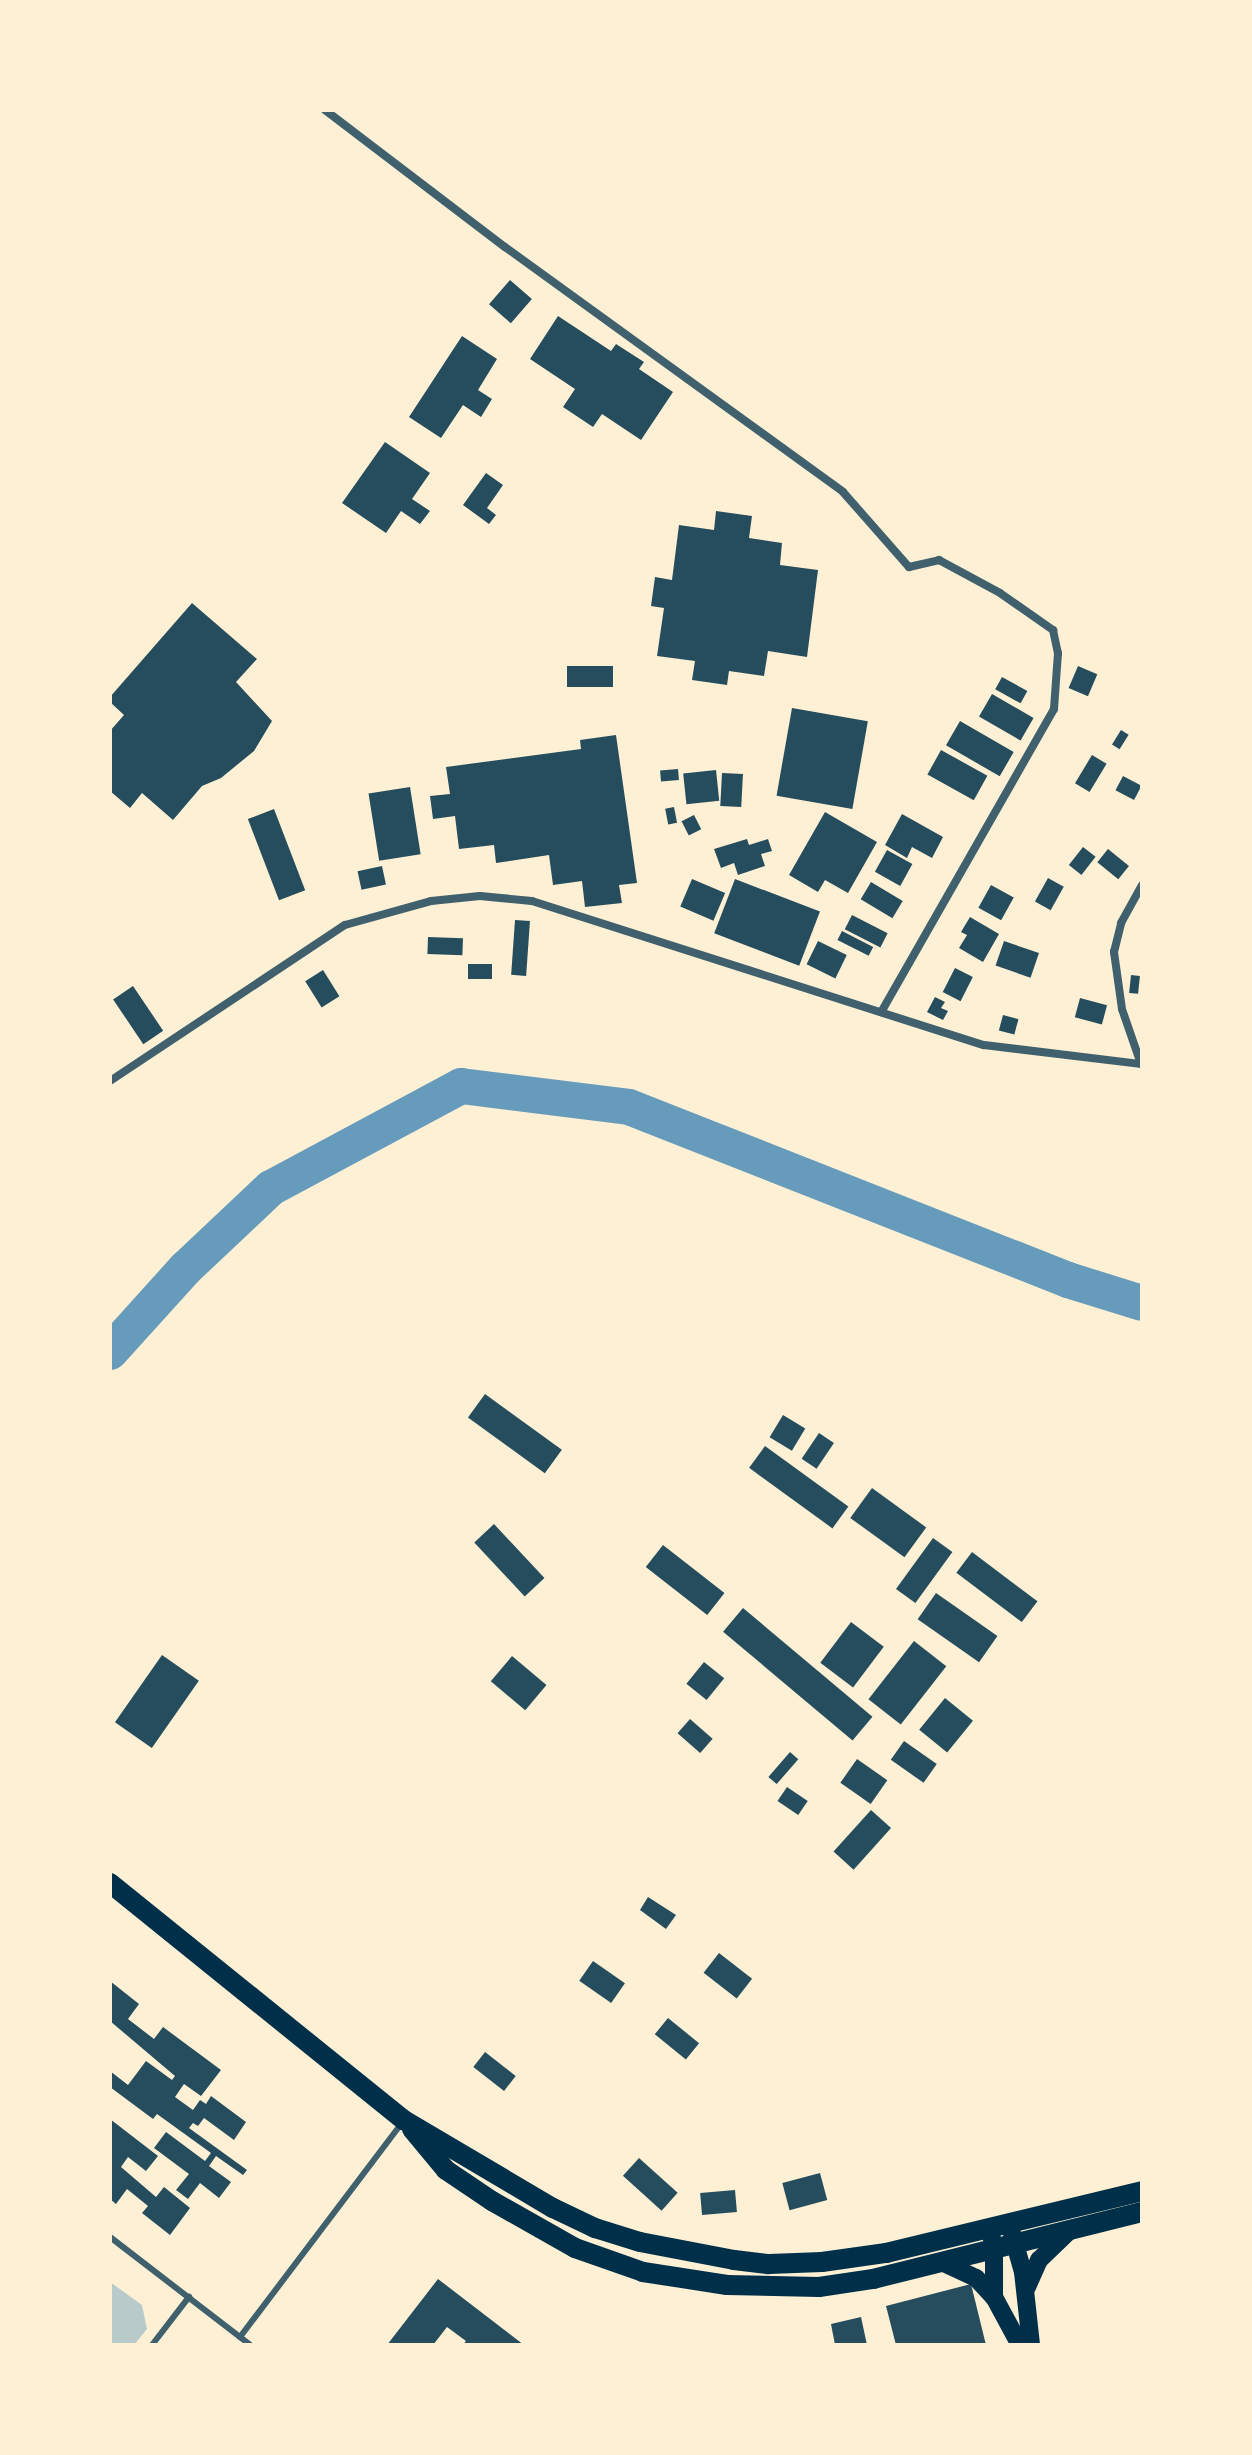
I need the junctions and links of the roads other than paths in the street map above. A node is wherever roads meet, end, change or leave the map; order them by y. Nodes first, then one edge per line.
1 (325, 110) edge
2 (1142, 885) edge
3 (881, 1012) junction
4 (1142, 1064) edge
5 (110, 1081) edge
6 (110, 1883) edge
7 (404, 2120) junction
8 (1142, 2191) edge
9 (1142, 2212) edge
10 (999, 2226) junction
11 (1067, 2233) junction
12 (110, 2237) edge
13 (1004, 2248) junction
14 (944, 2263) junction
15 (1026, 2291) junction
16 (189, 2297) junction
17 (994, 2297) junction
18 (240, 2337) junction
19 (152, 2345) edge
20 (250, 2345) edge
21 (1020, 2345) edge
22 (1031, 2345) edge

1 - 3 street
2 - 4 street
3 - 4 street
3 - 5 street
6 - 7 highway
7 - 10 highway
7 - 14 highway
7 - 18 lane
8 - 10 highway
9 - 11 highway
10 - 13 main road
11 - 13 highway
11 - 15 main road
12 - 16 lane
13 - 14 highway
13 - 15 main road
13 - 17 main road
14 - 17 main road
15 - 22 main road
16 - 18 lane
16 - 19 lane
17 - 21 main road
18 - 20 lane

